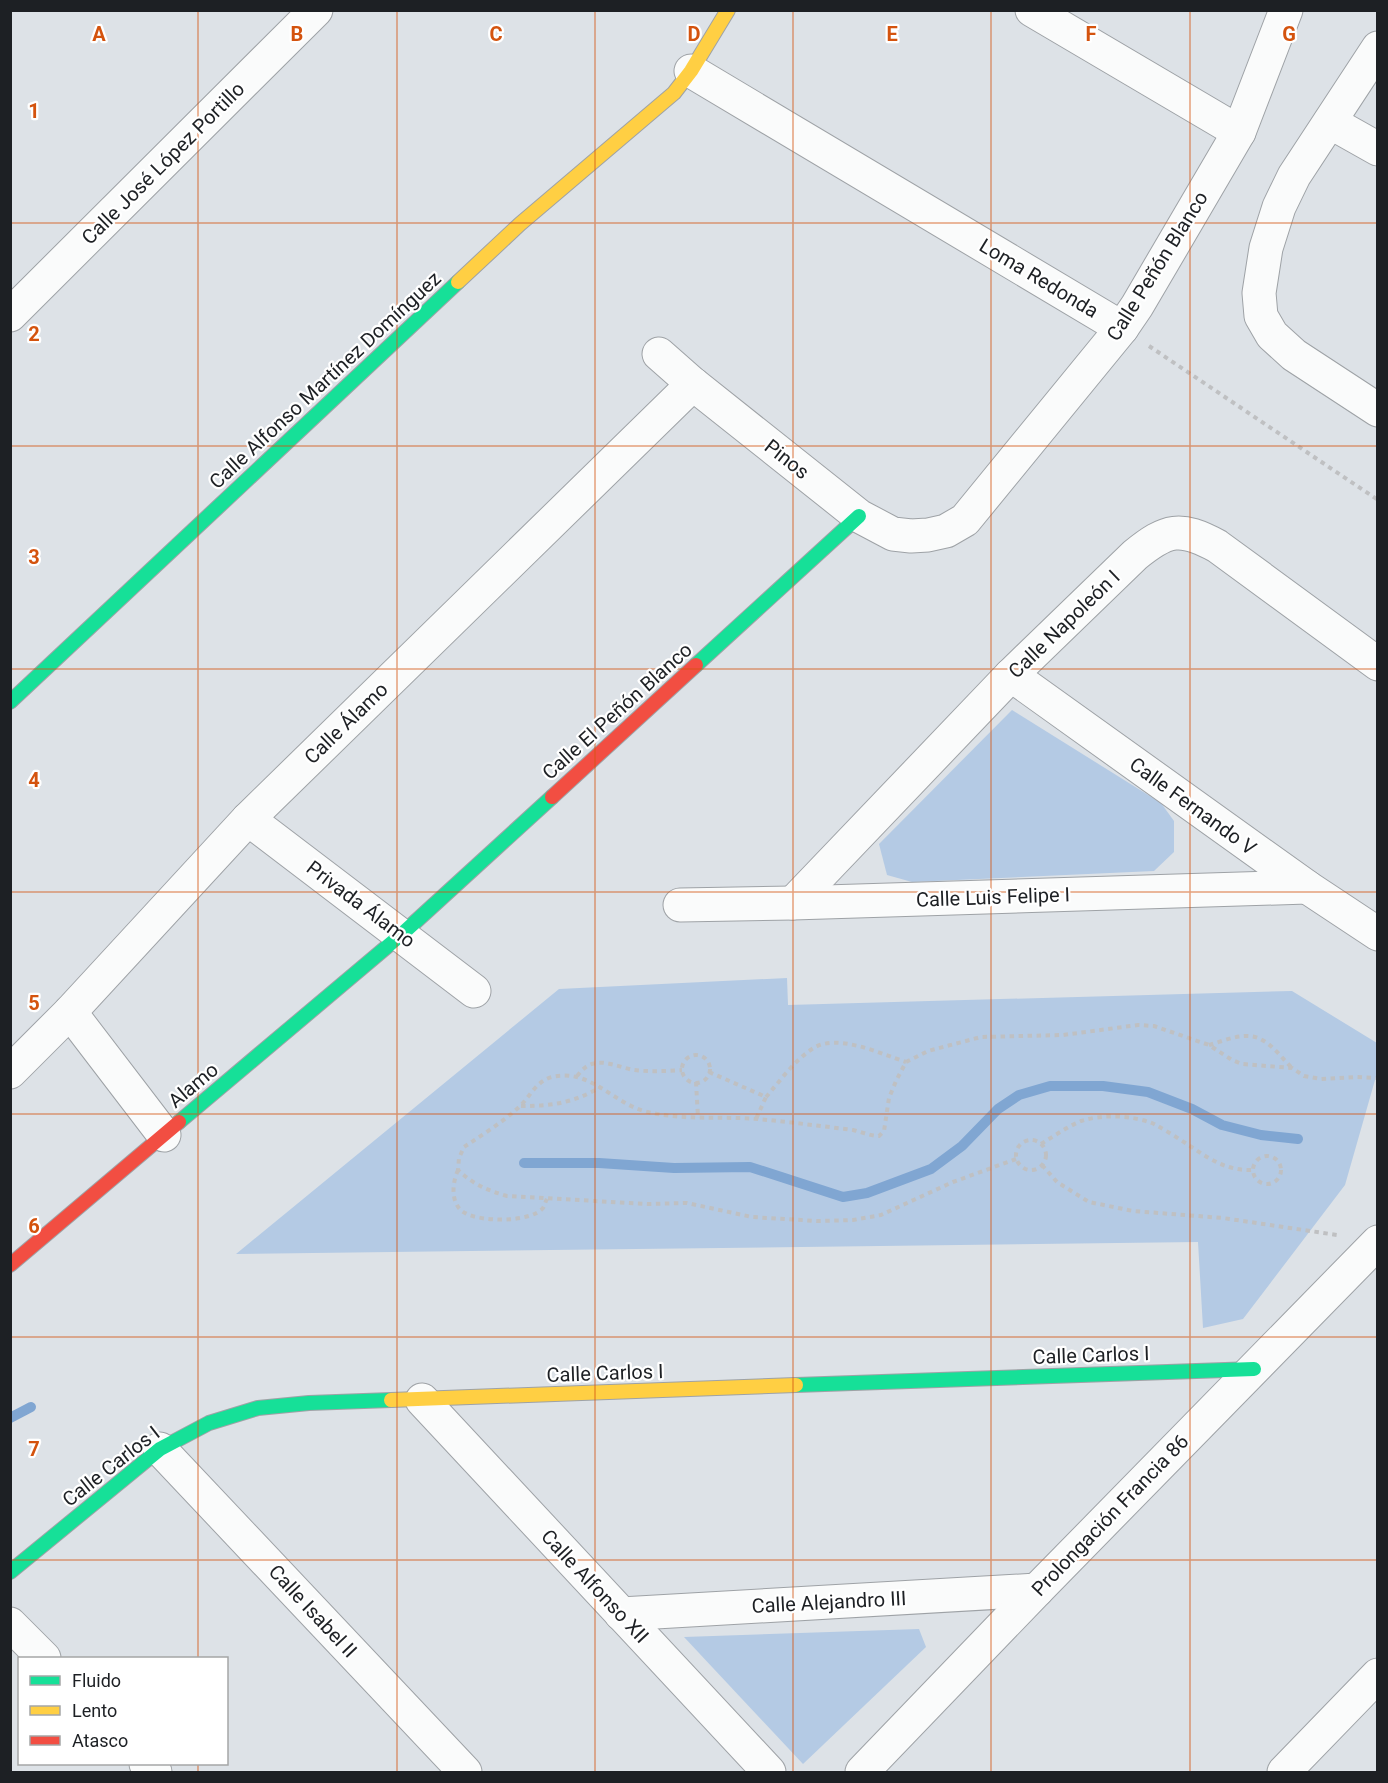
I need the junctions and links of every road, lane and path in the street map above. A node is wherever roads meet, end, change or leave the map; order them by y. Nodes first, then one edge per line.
1 (316, 10) edge
2 (728, 10) edge
3 (1032, 10) edge
4 (1286, 10) edge
5 (1377, 48) edge
6 (682, 82) junction
7 (1330, 122) junction
8 (1239, 132) junction
9 (1377, 149) edge
10 (10, 315) edge
11 (1122, 328) junction
12 (659, 354) dead end
13 (693, 384) junction
14 (1377, 410) edge
15 (1377, 500) edge
16 (859, 516) junction
17 (928, 535) joint
18 (1377, 664) edge
19 (1011, 675) junction
20 (10, 702) edge
21 (248, 819) junction
22 (1307, 887) junction
23 (793, 903) junction
24 (680, 904) dead end
25 (402, 934) junction
26 (1377, 934) edge
27 (474, 991) dead end
28 (70, 1012) junction
29 (1209, 1045) junction
30 (906, 1062) junction
31 (1292, 1068) junction
32 (682, 1070) junction
33 (10, 1072) edge
34 (709, 1072) junction
35 (577, 1076) junction
36 (1377, 1078) edge
37 (696, 1082) junction
38 (601, 1088) junction
39 (766, 1097) junction
40 (520, 1106) junction
41 (698, 1118) junction
42 (756, 1119) junction
43 (164, 1135) junction
44 (1041, 1144) junction
45 (1016, 1159) junction
46 (1042, 1165) junction
47 (458, 1170) junction
48 (1252, 1170) junction
49 (547, 1199) junction
50 (1372, 1241) edge
51 (10, 1265) edge
52 (1254, 1369) junction
53 (422, 1400) junction
54 (160, 1449) junction
55 (10, 1572) edge
56 (1037, 1590) junction
57 (621, 1614) junction
58 (10, 1624) edge
59 (42, 1657) edge
60 (1377, 1675) edge
61 (1364, 1708) edge
62 (465, 1773) edge
63 (769, 1773) edge
64 (862, 1773) edge
65 (1284, 1773) edge

1 - 10 street, Calle José López Portillo
2 - 6 street, Calle Alfonso Martínez Domínguez
3 - 8 street
4 - 8 street, Calle Peñón Blanco
5 - 7 street
6 - 11 street, Loma Redonda
6 - 20 street, Calle Alfonso Martínez Domínguez
7 - 9 street
7 - 14 street
8 - 11 street, Calle Peñón Blanco
11 - 15 path
11 - 17 street, Calle Peñón Blanco
12 - 13 street, Pinos
13 - 16 street, Pinos
13 - 21 street, Calle Álamo
16 - 17 street, Pinos
16 - 25 street, Calle El Peñón Blanco
18 - 19 street, Calle Napoleón I
19 - 22 street, Calle Fernando V
19 - 23 street, Calle Napoleón I
21 - 25 street, Privada Álamo
21 - 28 street, Calle Álamo
22 - 23 street, Calle Luis Felipe I
22 - 26 street, Calle Fernando V
23 - 24 street, Calle Luis Felipe I
25 - 27 street, Privada Álamo
25 - 43 street, Alamo
28 - 33 street, Calle Álamo
28 - 43 street
29 - 30 path
29 - 31 path
29 - 31 path
30 - 39 path
30 - 42 path
31 - 36 path
32 - 34 path
32 - 35 path
32 - 37 path
34 - 37 path
34 - 39 path
35 - 38 path
35 - 40 path
37 - 41 path
38 - 40 path
38 - 41 path
39 - 42 path
40 - 47 path
41 - 42 path
43 - 51 street, Alamo
44 - 45 path
44 - 46 path
44 - 48 path
45 - 46 path
45 - 49 path
46 - 50 path
47 - 49 path
47 - 49 path
48 - 48 path
50 - 52 street, Prolongación Francia 86
52 - 53 street, Calle Carlos I
52 - 56 street, Prolongación Francia 86
53 - 54 street, Calle Carlos I
53 - 57 street, Calle Alfonso XII
54 - 55 street, Calle Carlos I
54 - 62 street, Calle Isabel II
56 - 57 street, Calle Alejandro III
56 - 64 street, Prolongación Francia 86
57 - 63 street, Calle Alfonso XII
58 - 59 street
60 - 61 street
61 - 65 street

